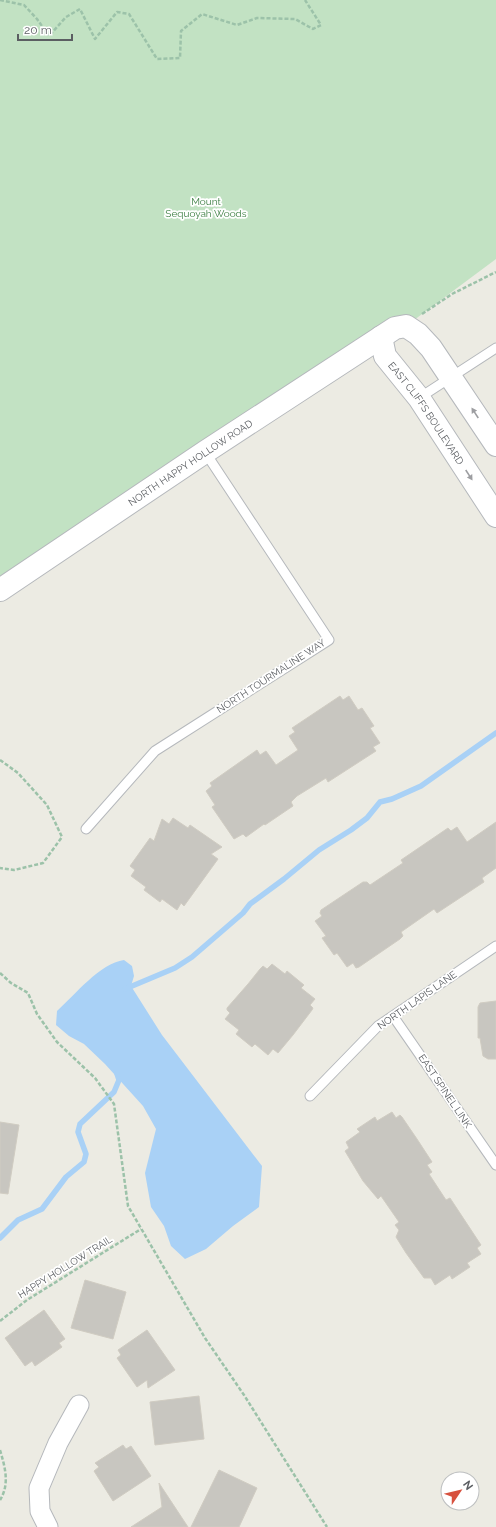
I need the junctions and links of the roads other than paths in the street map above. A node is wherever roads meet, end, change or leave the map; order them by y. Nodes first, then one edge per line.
1 (380, 337) junction
2 (496, 348) edge
3 (451, 377) junction
4 (419, 398) junction
5 (496, 445) edge
6 (205, 452) junction
7 (496, 516) edge
8 (0, 590) edge
9 (86, 829) dead end
10 (496, 946) edge
11 (393, 1016) junction
12 (310, 1096) dead end
13 (496, 1165) edge
14 (79, 1405) dead end
15 (48, 1527) edge

1 - 3 street
1 - 4 street, EAST CLIFFS BOULEVARD
1 - 6 street, NORTH HAPPY HOLLOW ROAD
2 - 3 lane
3 - 4 lane
5 -> 3 street
4 -> 7 street, EAST CLIFFS BOULEVARD
6 - 8 street, NORTH HAPPY HOLLOW ROAD
6 - 9 lane, NORTH TOURMALINE WAY
10 - 11 lane, NORTH LAPIS LANE
11 - 12 lane, NORTH LAPIS LANE
11 - 13 lane, EAST SPINEL LINK
14 - 15 street

